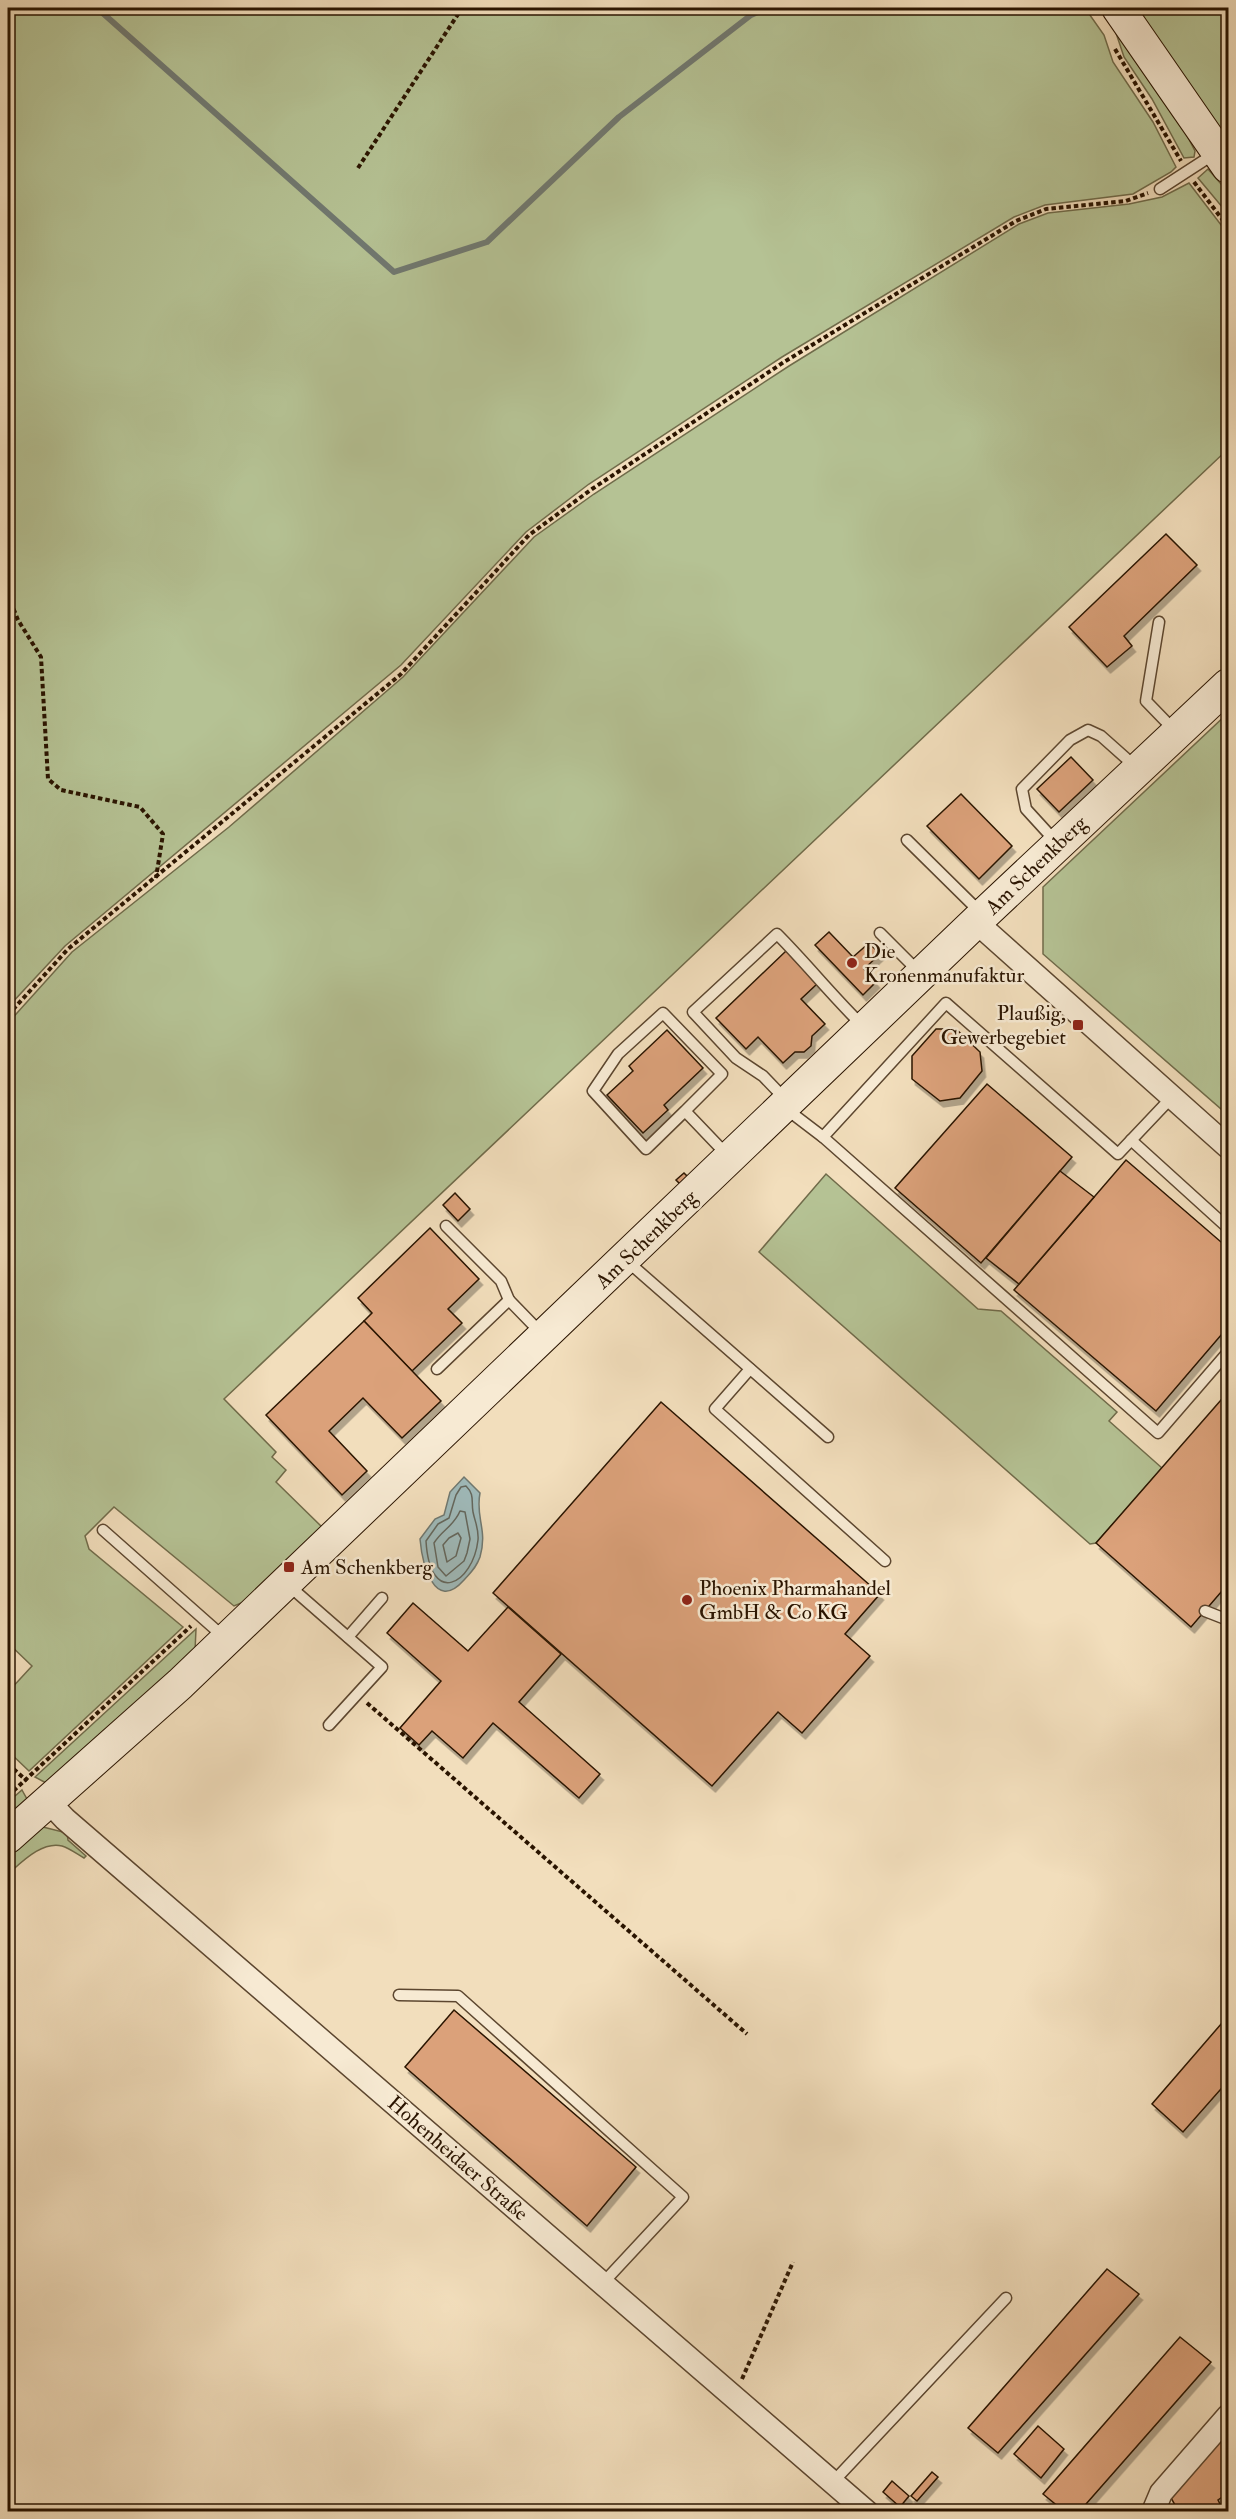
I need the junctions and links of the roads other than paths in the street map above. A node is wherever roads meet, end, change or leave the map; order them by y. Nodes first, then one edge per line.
1 (1118, 8) edge
2 (1223, 159) edge
3 (1160, 189) road end
4 (1159, 622) dead end
5 (1228, 685) edge
6 (1176, 733) junction
7 (1137, 768) junction
8 (908, 840) dead end
9 (1058, 844) junction
10 (980, 919) junction
11 (880, 933) dead end
12 (921, 974) junction
13 (865, 1028) junction
14 (1172, 1097) junction
15 (786, 1105) junction
16 (685, 1111) junction
17 (823, 1137) junction
18 (1131, 1140) junction
19 (1228, 1147) edge
20 (730, 1158) junction
21 (446, 1226) dead end
22 (1228, 1228) edge
23 (625, 1259) junction
24 (509, 1300) junction
25 (545, 1336) junction
26 (1228, 1352) edge
27 (750, 1369) junction
28 (437, 1370) dead end
29 (828, 1437) dead end
30 (103, 1530) dead end
31 (885, 1561) dead end
32 (286, 1583) junction
33 (382, 1598) dead end
34 (1205, 1611) dead end
35 (1228, 1620) edge
36 (348, 1637) junction
37 (227, 1640) junction
38 (329, 1725) dead end
39 (49, 1802) junction
40 (8, 1837) edge
41 (399, 1995) dead end
42 (603, 2283) junction
43 (1006, 2298) dead end
44 (1228, 2416) edge
45 (833, 2482) junction
46 (867, 2511) edge
47 (1153, 2511) edge

1 - 2 main road
2 - 3 lane
4 - 6 lane
5 - 6 main road, Am Schenkberg
6 - 7 main road, Am Schenkberg
7 - 9 main road, Am Schenkberg
7 - 9 lane
8 - 10 lane
9 - 10 main road, Am Schenkberg
10 - 12 main road, Am Schenkberg
10 - 14 street
11 - 12 lane
12 - 13 main road, Am Schenkberg
13 - 15 main road, Am Schenkberg
13 - 15 lane
14 - 18 lane
14 - 19 street
15 - 17 lane
15 - 20 main road, Am Schenkberg
16 - 16 lane
16 - 20 lane
17 - 18 lane
17 - 26 lane
18 - 22 lane
20 - 23 main road, Am Schenkberg
21 - 24 lane
23 - 25 main road, Am Schenkberg
23 - 27 lane
24 - 25 lane
24 - 28 lane
25 - 32 main road, Am Schenkberg
27 - 29 lane
27 - 31 lane
30 - 37 lane
32 - 36 lane
32 - 37 main road, Am Schenkberg
33 - 36 lane
34 - 35 lane
36 - 38 lane
37 - 39 main road, Am Schenkberg
39 - 40 main road, Am Schenkberg
39 - 42 street, Hohenheidaer Straße
41 - 42 lane
42 - 45 street, Hohenheidaer Straße
43 - 45 lane
44 - 47 street
45 - 46 street, Hohenheidaer Straße

